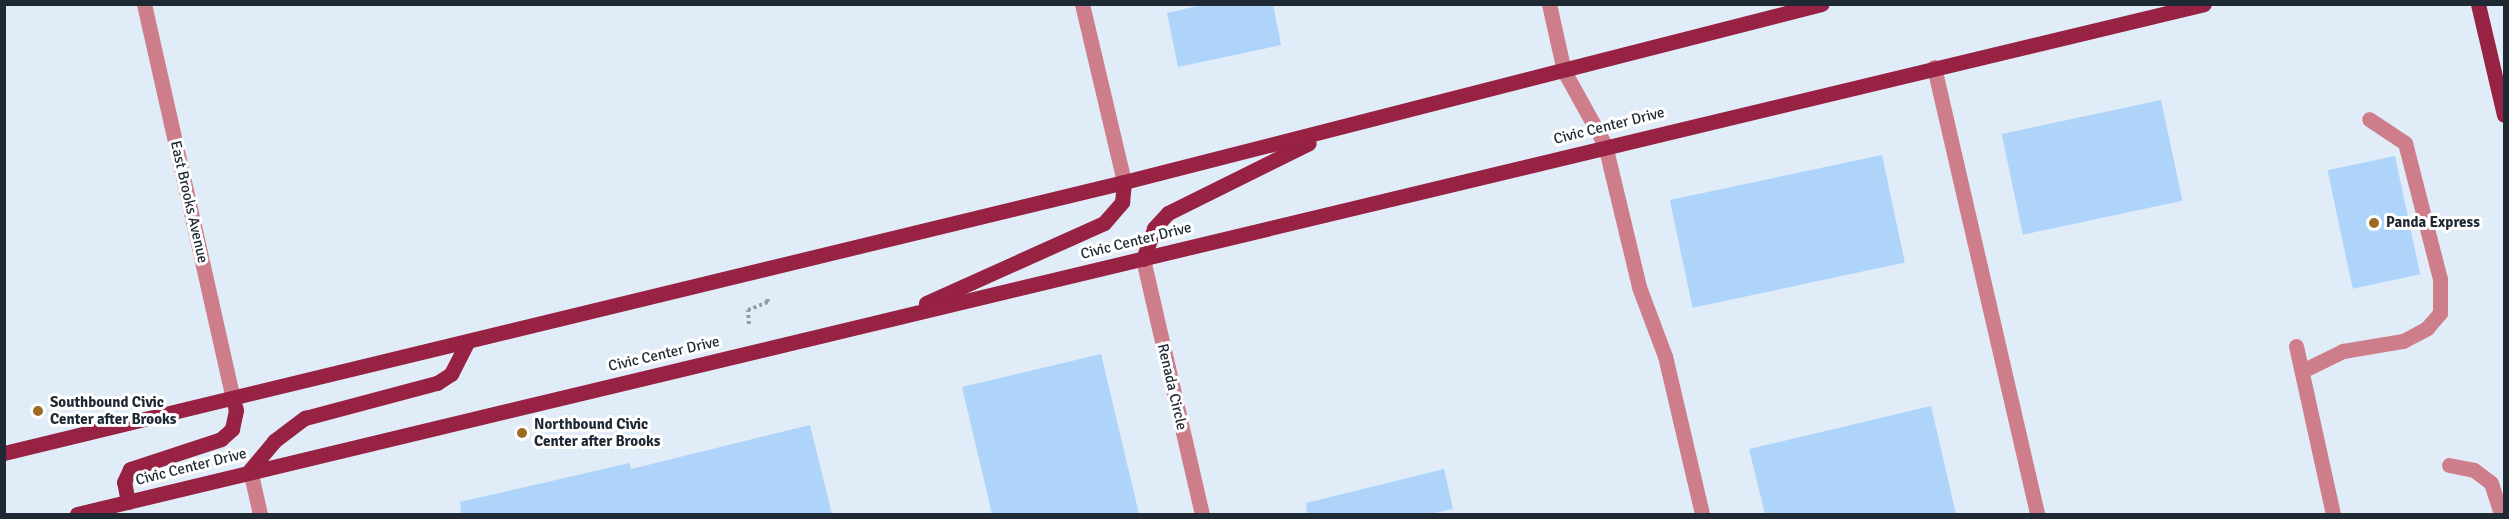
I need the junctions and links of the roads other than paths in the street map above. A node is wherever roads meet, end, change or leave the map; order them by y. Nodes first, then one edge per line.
1 (144, 4) edge
2 (1082, 4) edge
3 (1549, 4) edge
4 (1821, 4) edge
5 (2204, 4) edge
6 (2478, 4) edge
7 (1934, 67) junction
8 (1564, 70) junction
9 (2505, 115) edge
10 (2369, 119) dead end
11 (1339, 128) junction
12 (1605, 146) junction
13 (1124, 182) junction
14 (1143, 259) junction
15 (892, 318) junction
16 (467, 343) junction
17 (2296, 346) dead end
18 (2302, 372) junction
19 (233, 399) junction
20 (4, 453) edge
21 (2449, 465) dead end
22 (250, 471) junction
23 (128, 502) junction
24 (77, 514) edge
25 (260, 514) edge
26 (1202, 514) edge
27 (1702, 514) edge
28 (2037, 514) edge
29 (2332, 514) edge
30 (2500, 514) edge

1 - 19 street, East Brooks Avenue
2 - 13 street
3 - 8 street
4 - 8 main road
5 - 7 main road, Civic Center Drive
6 - 9 main road
7 - 12 main road, Civic Center Drive
7 - 28 street
8 - 11 main road
8 - 12 street
10 - 18 street
11 - 13 main road
11 - 14 main road
12 - 14 main road, Civic Center Drive
12 - 27 street
13 - 15 main road
13 - 16 main road
14 - 15 main road, Civic Center Drive
14 - 26 street, Renada Circle
15 - 22 main road, Civic Center Drive
16 - 19 main road
16 - 22 main road
17 - 18 street
18 - 29 street
19 - 20 main road
19 - 23 main road
21 - 30 street
22 - 23 main road, Civic Center Drive
22 - 25 street
23 - 24 main road, Civic Center Drive

